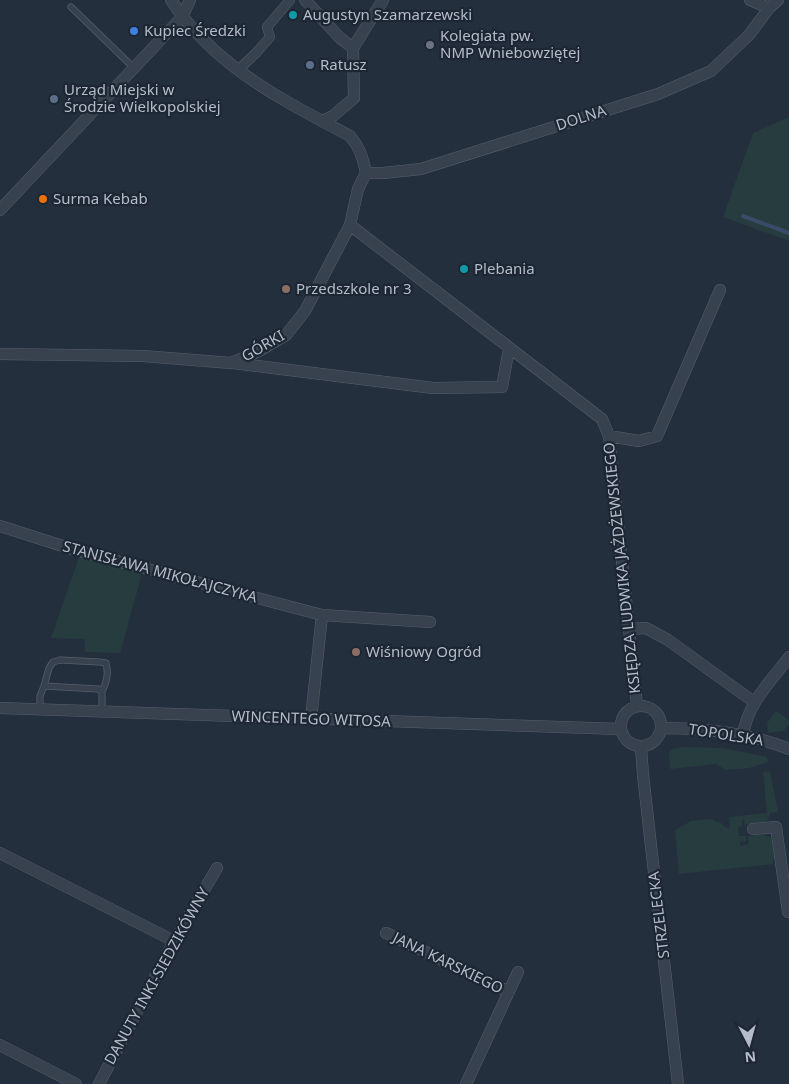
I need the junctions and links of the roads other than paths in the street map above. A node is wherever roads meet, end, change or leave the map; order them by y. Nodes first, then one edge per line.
1 (171, 0) edge
2 (190, 0) edge
3 (290, 0) edge
4 (305, 0) edge
5 (383, 0) edge
6 (750, 0) edge
7 (778, 0) edge
8 (71, 7) dead end
9 (769, 8) junction
10 (182, 17) junction
11 (353, 48) junction
12 (134, 68) junction
13 (238, 70) junction
14 (322, 121) junction
15 (366, 173) junction
16 (0, 210) edge
17 (350, 225) junction
18 (720, 290) dead end
19 (509, 348) junction
20 (0, 354) edge
21 (231, 363) junction
22 (609, 436) junction
23 (0, 526) edge
24 (322, 615) junction
25 (430, 622) dead end
26 (630, 629) junction
27 (789, 657) edge
28 (44, 686) junction
29 (102, 694) junction
30 (754, 702) junction
31 (637, 706) junction
32 (0, 708) edge
33 (40, 710) junction
34 (102, 712) junction
35 (311, 719) junction
36 (621, 728) junction
37 (662, 728) junction
38 (742, 735) junction
39 (641, 746) junction
40 (789, 749) edge
41 (753, 829) dead end
42 (0, 853) edge
43 (217, 868) dead end
44 (789, 915) edge
45 (386, 933) dead end
46 (174, 941) junction
47 (518, 972) dead end
48 (509, 992) junction
49 (0, 1045) edge
50 (76, 1084) edge
51 (99, 1084) edge
52 (466, 1084) edge
53 (678, 1084) edge

1 - 10 street
2 - 10 street
3 - 13 street
4 - 11 street
5 - 11 street
6 - 9 street
7 - 9 street, DOLNA
8 - 12 lane
9 - 15 street, DOLNA
10 - 12 street
10 - 13 street
11 - 14 street
12 - 16 street
13 - 14 street
14 - 15 street
15 - 17 street, GÓRKI
17 - 19 street, KSIĘDZA LUDWIKA JAŻDŻEWSKIEGO
17 - 21 street, GÓRKI
18 - 22 street
19 - 21 street
19 - 22 street, KSIĘDZA LUDWIKA JAŻDŻEWSKIEGO
20 - 21 street, GÓRKI
22 - 26 street, KSIĘDZA LUDWIKA JAŻDŻEWSKIEGO
23 - 24 street, STANISŁAWA MIKOŁAJCZYKA
24 - 25 street, STANISŁAWA MIKOŁAJCZYKA
24 - 35 street
26 - 30 street
26 - 31 street, KSIĘDZA LUDWIKA JAŻDŻEWSKIEGO
27 - 30 street
28 - 29 lane
28 - 29 lane
28 - 33 lane
29 - 34 lane
30 - 38 street
31 - 36 street
31 - 37 street
32 - 33 street, WINCENTEGO WITOSA
33 - 34 street, WINCENTEGO WITOSA
34 - 35 street, WINCENTEGO WITOSA
35 - 36 street, WINCENTEGO WITOSA
36 - 39 street
37 - 38 street, TOPOLSKA
37 - 39 street
38 - 40 street, TOPOLSKA
39 - 53 street, STRZELECKA
41 - 44 street
42 - 46 street
43 - 46 street, DANUTY INKI-SIEDZIKÓWNY
45 - 48 street, JANA KARSKIEGO
46 - 51 street, DANUTY INKI-SIEDZIKÓWNY
47 - 48 street
48 - 52 street
49 - 50 street

